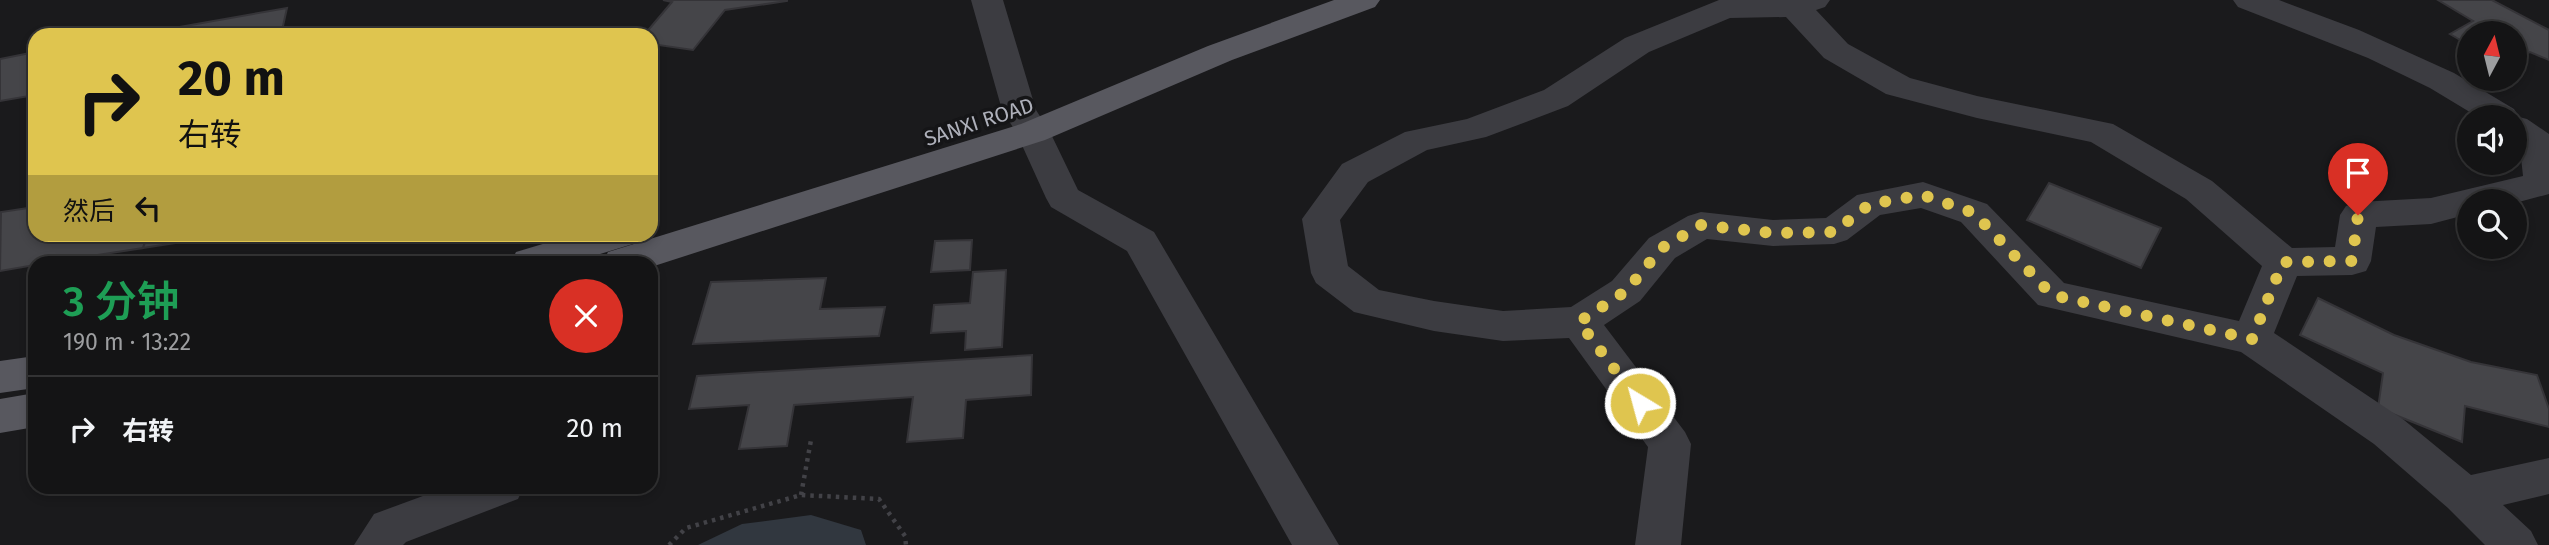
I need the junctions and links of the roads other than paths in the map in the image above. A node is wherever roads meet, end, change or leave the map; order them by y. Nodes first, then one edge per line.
1 (987, 0) edge
2 (1301, 0) edge
3 (1364, 0) edge
4 (2249, 0) edge
5 (1805, 4) edge
6 (2485, 105) edge
7 (1026, 121) junction
8 (2527, 136) edge
9 (2521, 189) edge
10 (2457, 204) edge
11 (658, 224) edge
12 (596, 242) edge
13 (550, 256) edge
14 (637, 256) edge
15 (2283, 262) junction
16 (1579, 322) junction
17 (2252, 339) junction
18 (28, 373) edge
19 (0, 377) edge
20 (28, 411) edge
21 (0, 416) edge
22 (2549, 476) edge
23 (481, 494) edge
24 (2463, 495) junction
25 (377, 545) edge
26 (1316, 545) edge
27 (1658, 545) edge
28 (2515, 545) edge

1 - 7 street
2 - 7 main road, SANXI ROAD
3 - 7 main road, SANXI ROAD
4 - 6 street
5 - 15 street
5 - 16 street
7 - 11 main road, SANXI ROAD
7 - 14 main road
7 - 26 street
8 - 9 street
10 - 15 street
12 - 13 main road
15 - 17 street
16 - 17 street
16 - 27 street
17 - 24 street
18 - 19 main road
20 - 21 main road
22 - 24 street
23 - 25 street
24 - 28 street

